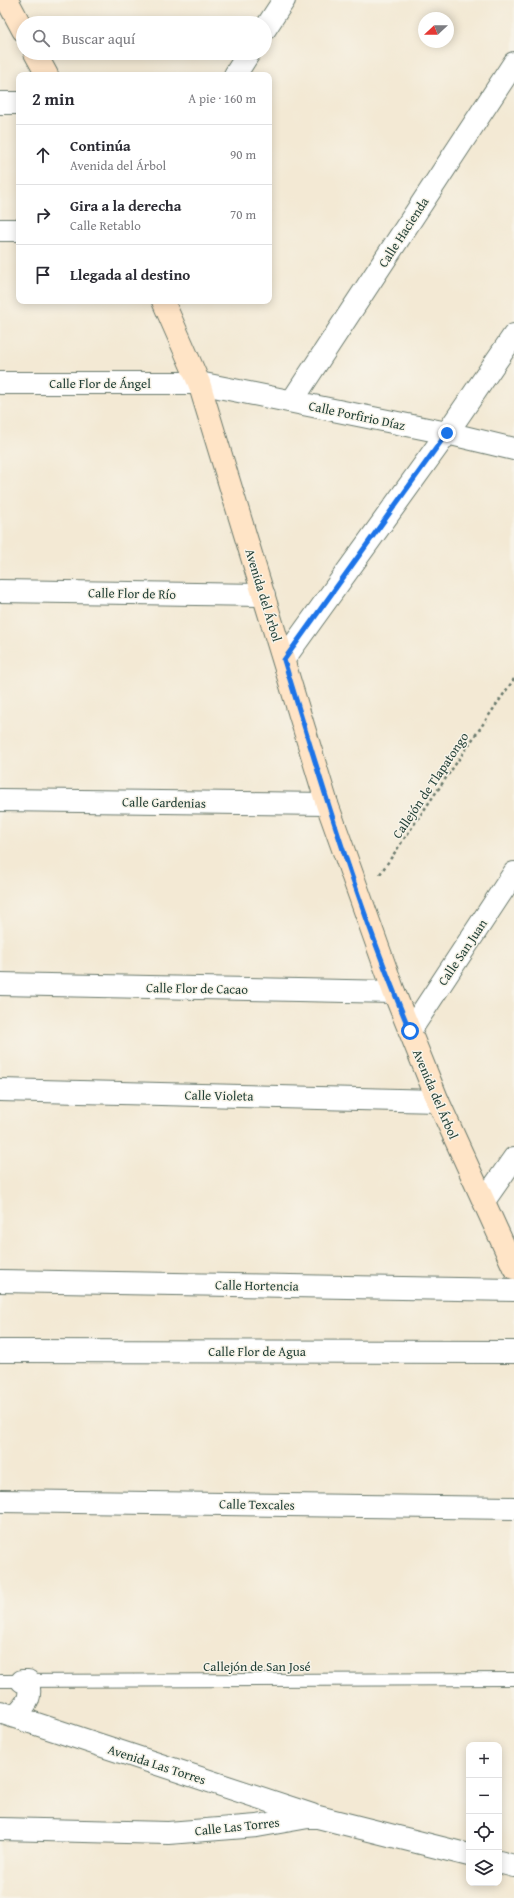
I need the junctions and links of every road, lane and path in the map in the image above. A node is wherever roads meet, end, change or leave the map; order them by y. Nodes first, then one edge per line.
1 (7, 0) edge
2 (284, 0) edge
3 (16, 17) edge
4 (272, 18) edge
5 (39, 60) edge
6 (244, 60) edge
7 (514, 63) edge
8 (45, 72) edge
9 (236, 72) edge
10 (0, 103) edge
11 (16, 103) edge
12 (0, 230) edge
13 (16, 230) edge
14 (164, 304) edge
15 (514, 335) edge
16 (0, 383) edge
17 (199, 383) junction
18 (292, 401) junction
19 (447, 433) junction
20 (514, 449) edge
21 (0, 591) edge
22 (264, 595) junction
23 (284, 660) junction
24 (514, 679) edge
25 (0, 800) edge
26 (327, 804) junction
27 (514, 873) edge
28 (362, 901) junction
29 (0, 984) edge
30 (394, 992) junction
31 (410, 1031) junction
32 (0, 1090) edge
33 (438, 1101) junction
34 (514, 1158) edge
35 (484, 1201) junction
36 (514, 1268) edge
37 (0, 1281) edge
38 (514, 1290) edge
39 (0, 1351) edge
40 (514, 1352) edge
41 (0, 1501) edge
42 (514, 1508) edge
43 (514, 1679) edge
44 (0, 1681) edge
45 (22, 1681) junction
46 (7, 1715) edge
47 (314, 1816) junction
48 (0, 1829) edge
49 (466, 1854) edge
50 (502, 1863) edge
51 (514, 1866) edge

1 - 3 street
2 - 4 street
5 - 8 street
6 - 9 street
7 - 18 street, Calle Hacienda
10 - 11 street
12 - 13 street
14 - 17 street, Avenida del Árbol
15 - 19 street
16 - 17 street, Calle Flor de Ángel
17 - 18 street, Calle Porfirio Díaz
17 - 22 street, Avenida del Árbol
18 - 19 street, Calle Porfirio Díaz
19 - 20 street, Calle Porfirio Díaz
19 - 23 street
21 - 22 street, Calle Flor de Río
22 - 23 street, Avenida del Árbol
23 - 26 street, Avenida del Árbol
24 - 28 path, Callejón de Tlapatongo
25 - 26 street, Calle Gardenias
26 - 28 street, Avenida del Árbol
27 - 31 street, Calle San Juan
28 - 30 street, Avenida del Árbol
29 - 30 street, Calle Flor de Cacao
30 - 31 street, Avenida del Árbol
31 - 33 street, Avenida del Árbol
32 - 33 street, Calle Violeta
33 - 35 street, Avenida del Árbol
34 - 35 street
35 - 36 street, Avenida del Árbol
37 - 38 street, Calle Hortencia
39 - 40 street, Calle Flor de Agua
41 - 42 street, Calle Texcales
43 - 45 lane, Callejón de San José
44 - 45 lane, Callejón de San José
45 - 46 street
46 - 47 street, Avenida Las Torres
47 - 48 street, Calle Las Torres
47 - 49 street, Calle Las Torres
50 - 51 street

